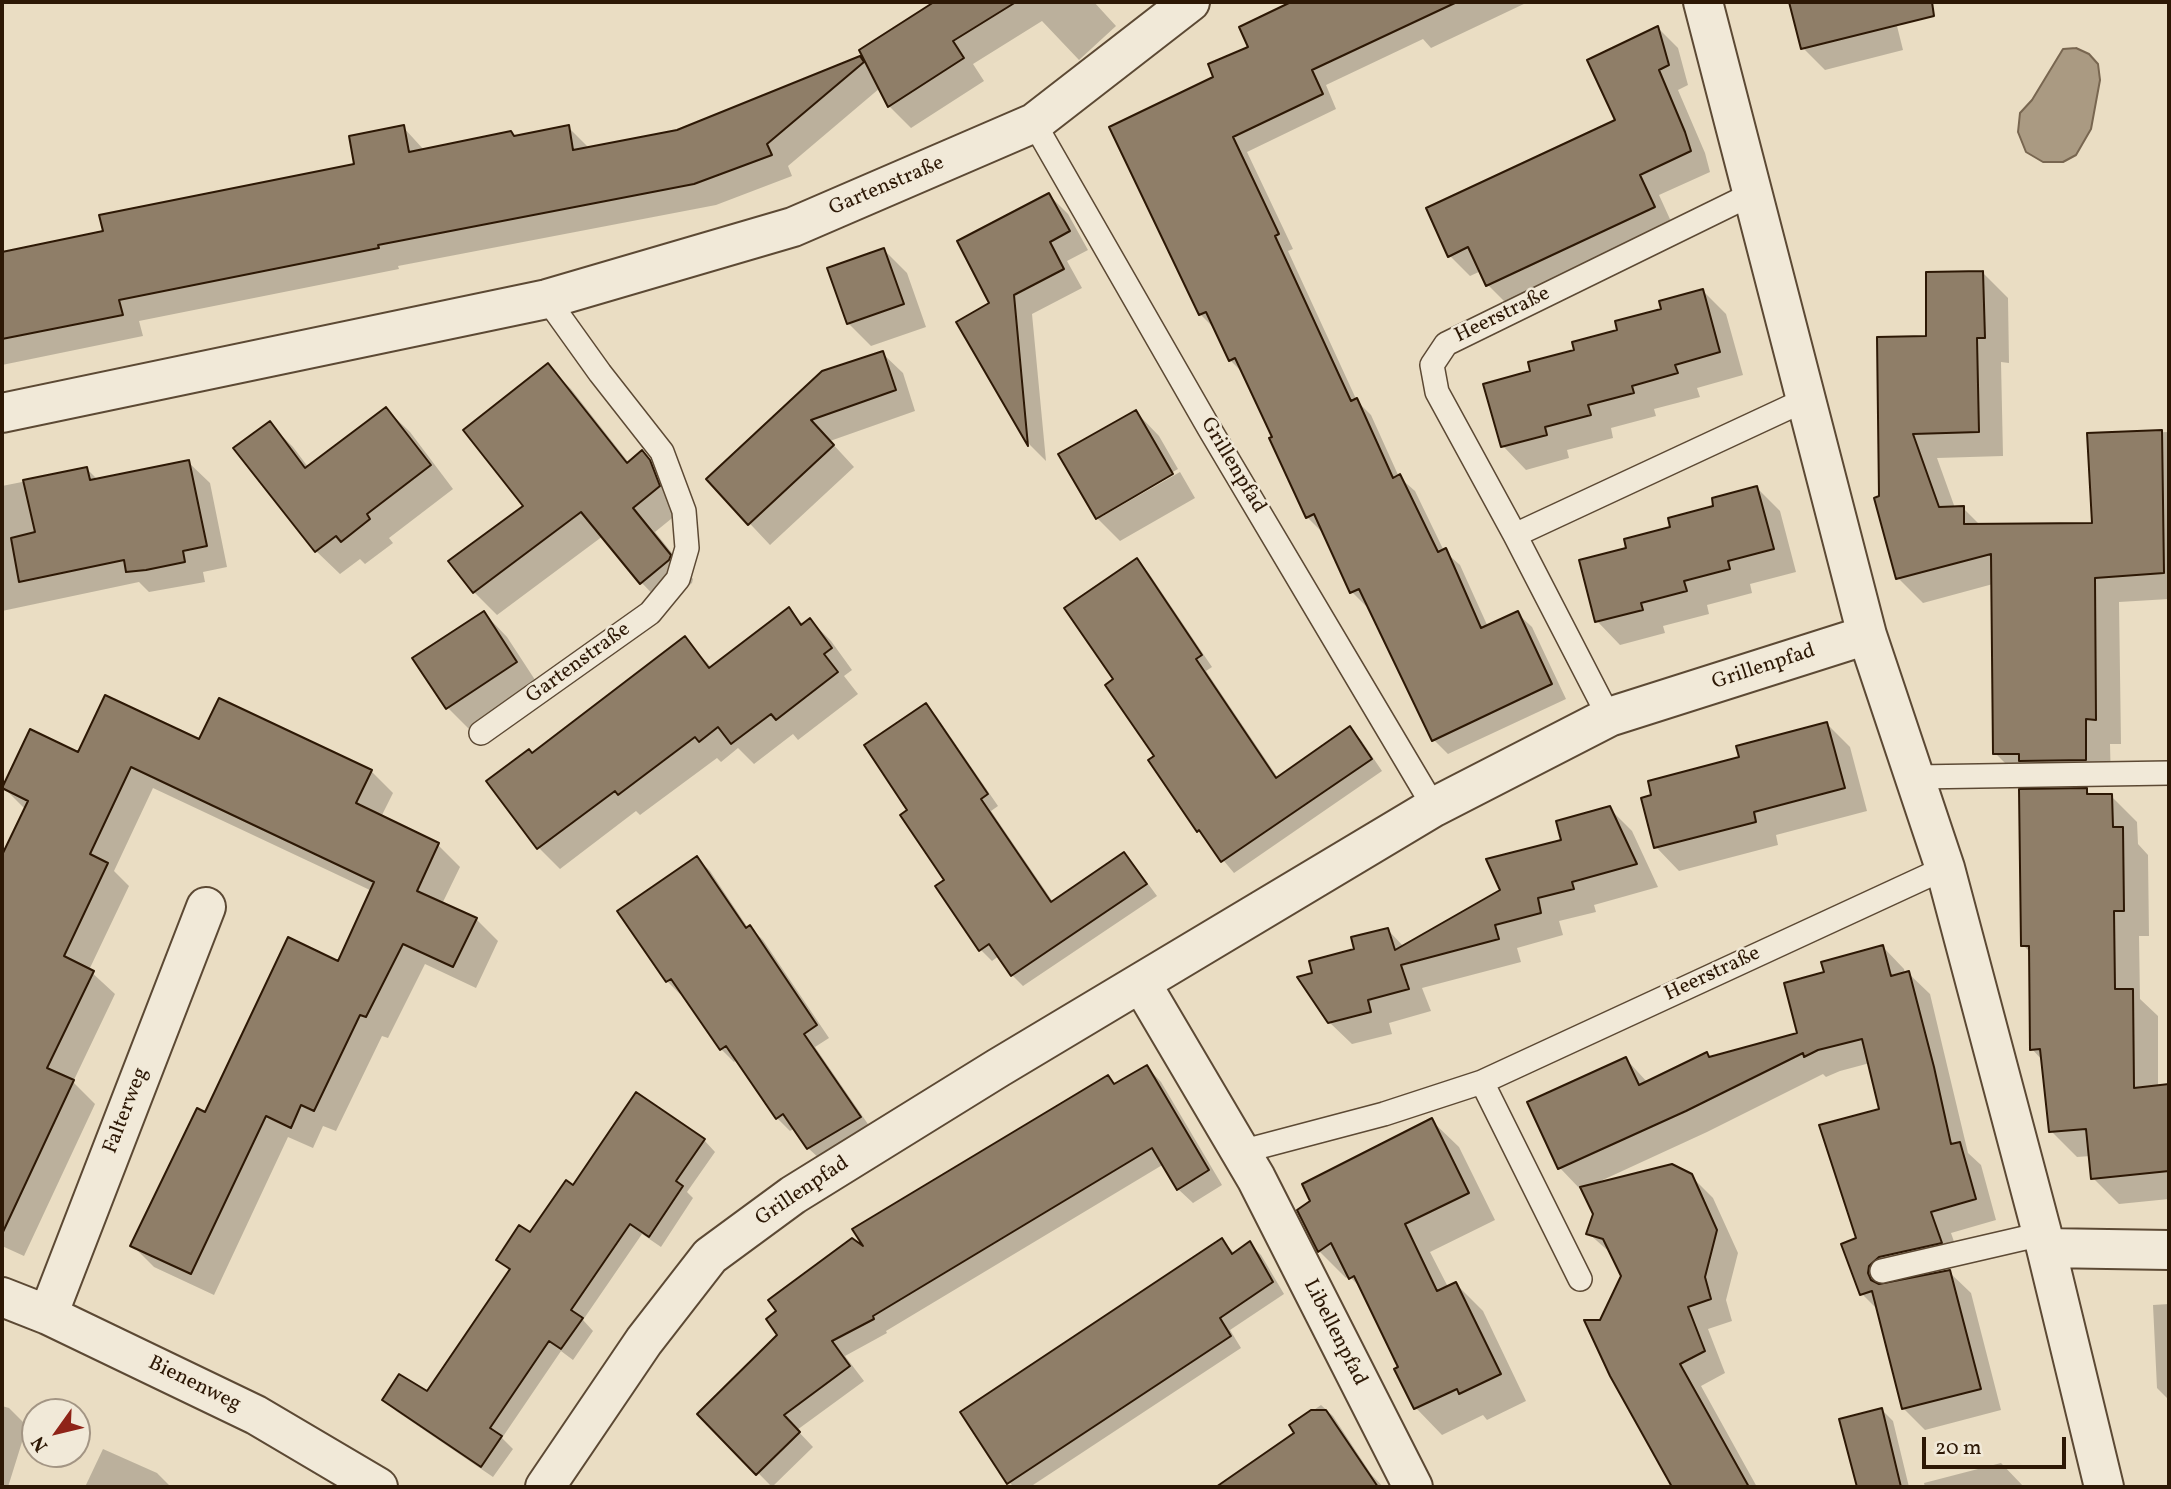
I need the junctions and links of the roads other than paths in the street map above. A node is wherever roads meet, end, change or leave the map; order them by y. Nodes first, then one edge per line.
1 (1190, 2) edge
2 (1703, 2) edge
3 (1034, 123) junction
4 (1754, 193) junction
5 (547, 299) junction
6 (1807, 399) junction
7 (2, 413) edge
8 (1515, 535) junction
9 (1867, 635) junction
10 (1609, 717) junction
11 (481, 733) dead end
12 (2169, 773) edge
13 (1916, 777) junction
14 (1434, 807) junction
15 (1945, 868) junction
16 (206, 906) dead end
17 (1141, 984) junction
18 (1482, 1082) junction
19 (1248, 1165) junction
20 (2044, 1241) junction
21 (2169, 1250) edge
22 (1882, 1271) dead end
23 (1580, 1279) dead end
24 (2, 1297) edge
25 (48, 1315) junction
26 (378, 1487) edge
27 (545, 1487) edge
28 (1413, 1487) edge
29 (2104, 1487) edge

1 - 3 street, Gartenstraße
2 - 4 street
3 - 5 street, Gartenstraße
3 - 14 lane, Grillenpfad
4 - 6 street
4 - 8 lane, Heerstraße
5 - 7 street, Gartenstraße
5 - 11 lane, Gartenstraße
6 - 8 lane
6 - 9 street
8 - 10 lane, Heerstraße
9 - 10 street, Grillenpfad
9 - 13 street
10 - 14 street, Grillenpfad
12 - 13 lane
13 - 15 street
14 - 17 street, Grillenpfad
15 - 18 lane, Heerstraße
15 - 20 street
16 - 25 street, Falterweg
17 - 19 street
17 - 27 street, Grillenpfad
18 - 19 lane, Heerstraße
18 - 23 lane
19 - 28 street, Libellenpfad
20 - 21 street
20 - 22 lane
20 - 29 street
24 - 25 street, Bienenweg
25 - 26 street, Bienenweg

